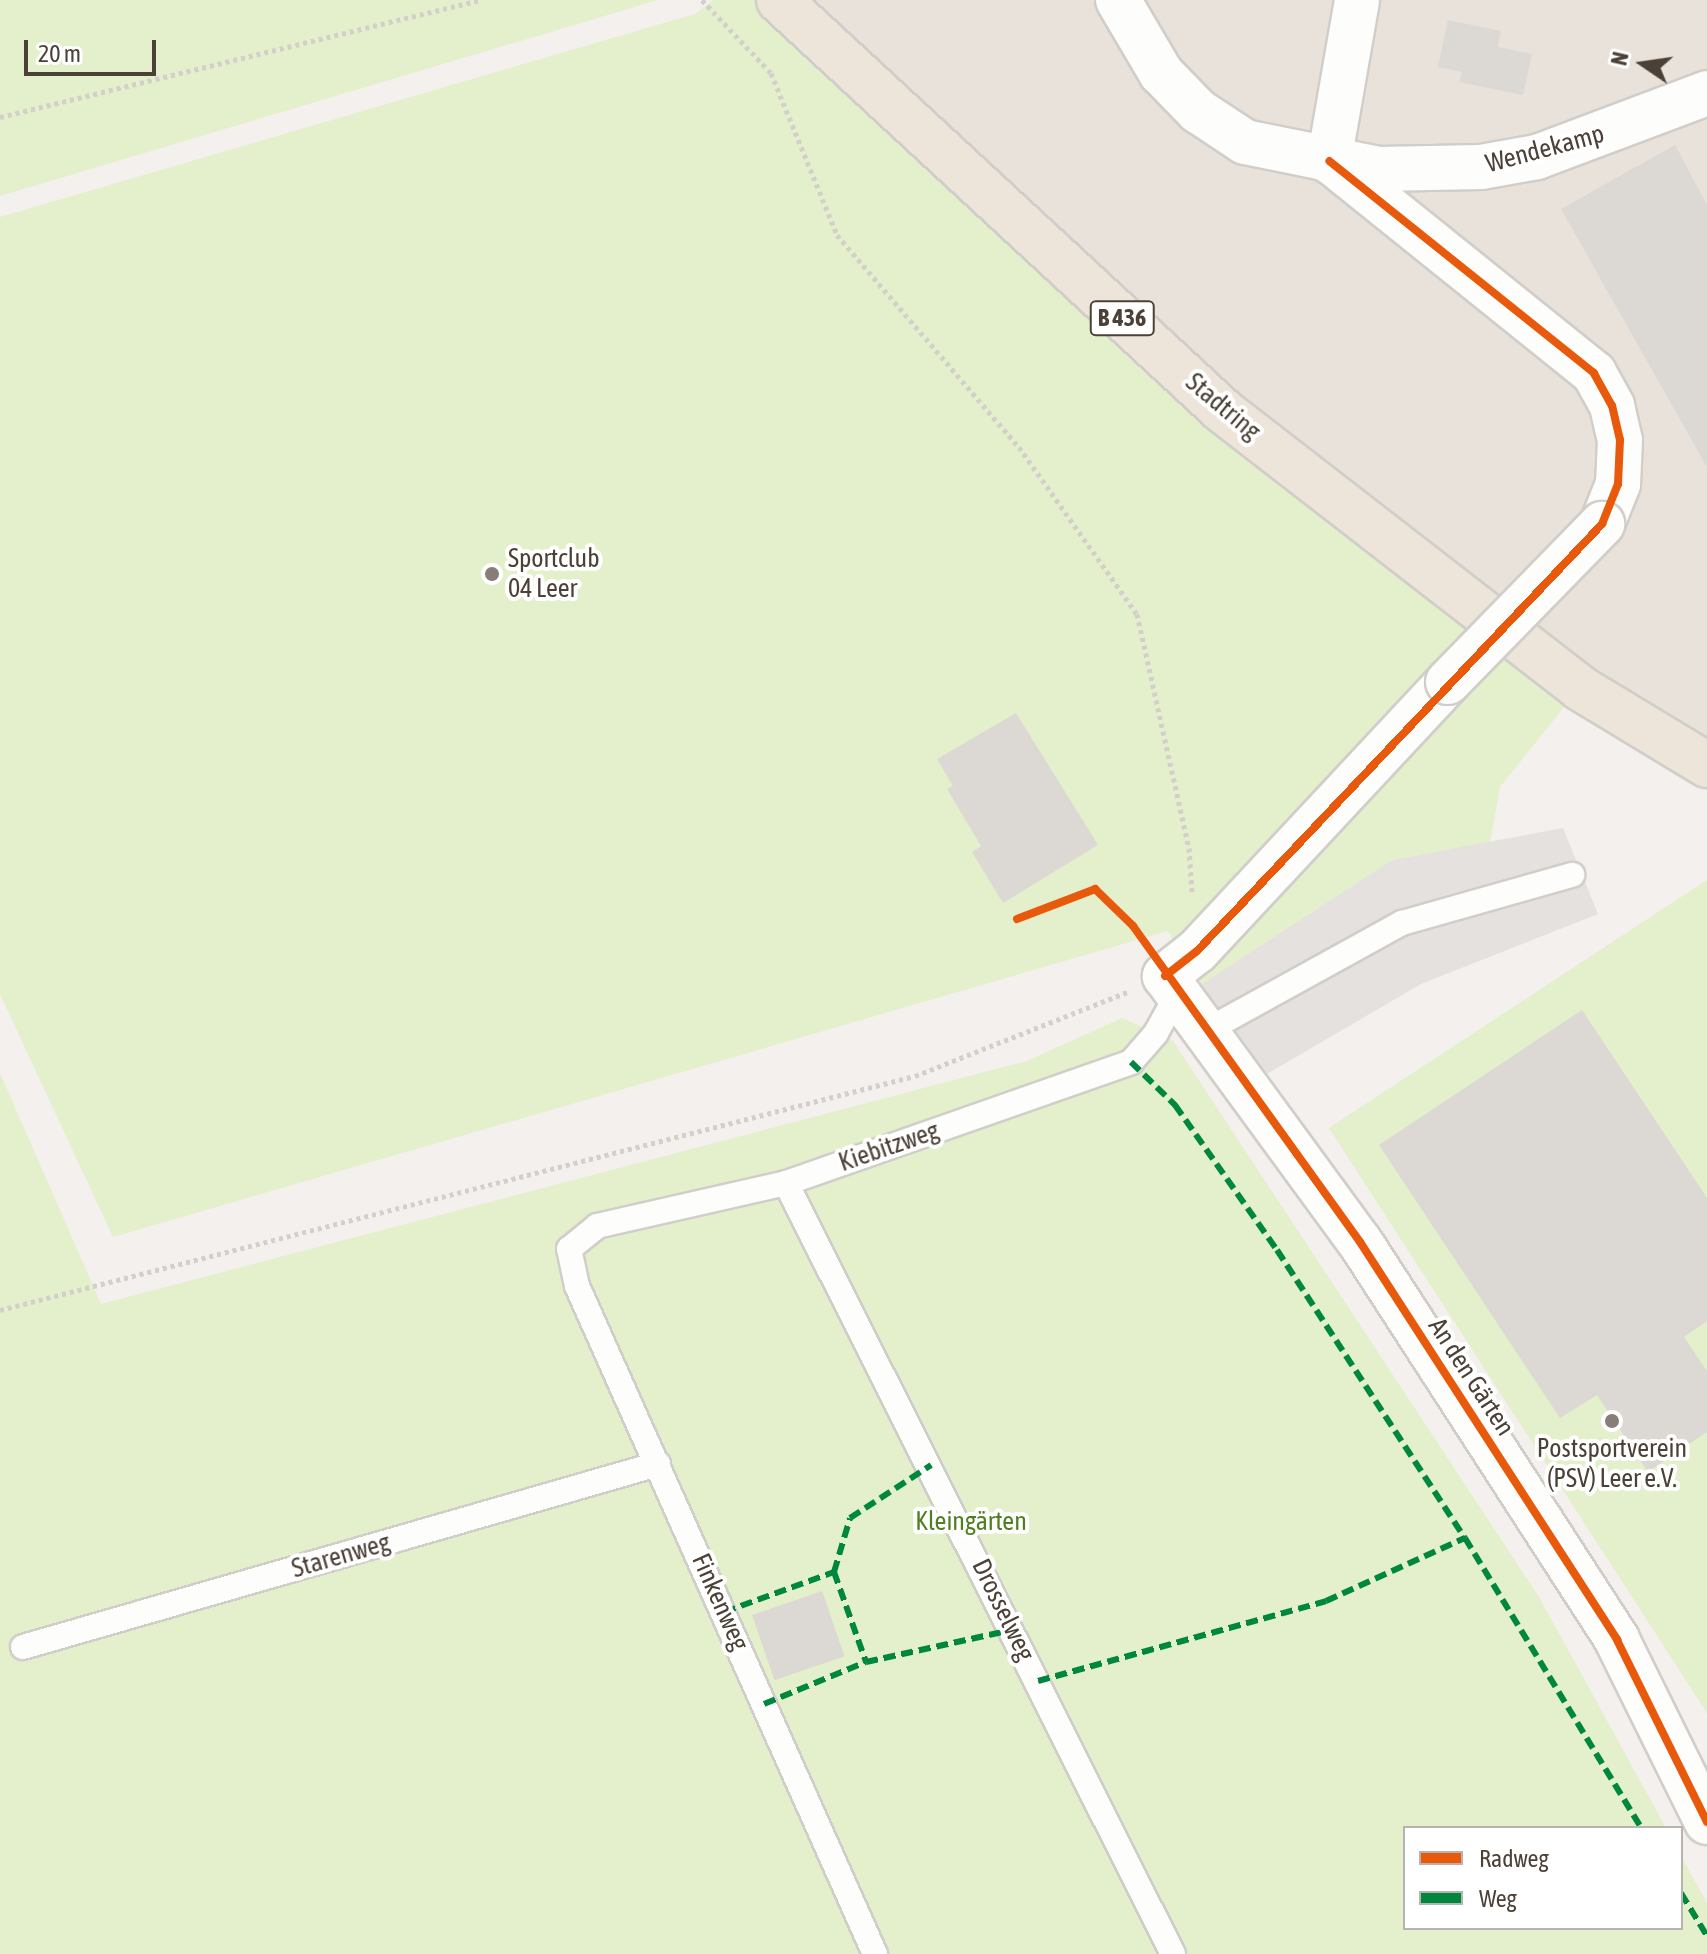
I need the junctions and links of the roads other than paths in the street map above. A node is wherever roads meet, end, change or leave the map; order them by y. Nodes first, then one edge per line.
1 (779, 0) edge
2 (1118, 0) edge
3 (1357, 0) edge
4 (1707, 93) edge
5 (1329, 161) junction
6 (1707, 765) edge
7 (1572, 875) dead end
8 (1180, 973) junction
9 (1206, 1031) junction
10 (786, 1183) junction
11 (569, 1249) joint
12 (658, 1464) junction
13 (23, 1647) dead end
14 (1707, 1822) edge
15 (875, 1954) edge
16 (1173, 1954) edge

1 - 6 highway, Stadtring / B 436
2 - 5 street, Wendekamp
3 - 5 street
4 - 5 street, Wendekamp
5 - 8 street, bridge
7 - 9 lane
8 - 9 street, An den Gärten
8 - 10 lane, Kiebitzweg
9 - 14 street, An den Gärten
10 - 11 lane, Kiebitzweg
10 - 16 lane, Drosselweg
11 - 12 lane, Finkenweg
12 - 13 lane, Starenweg
12 - 15 lane, Finkenweg

